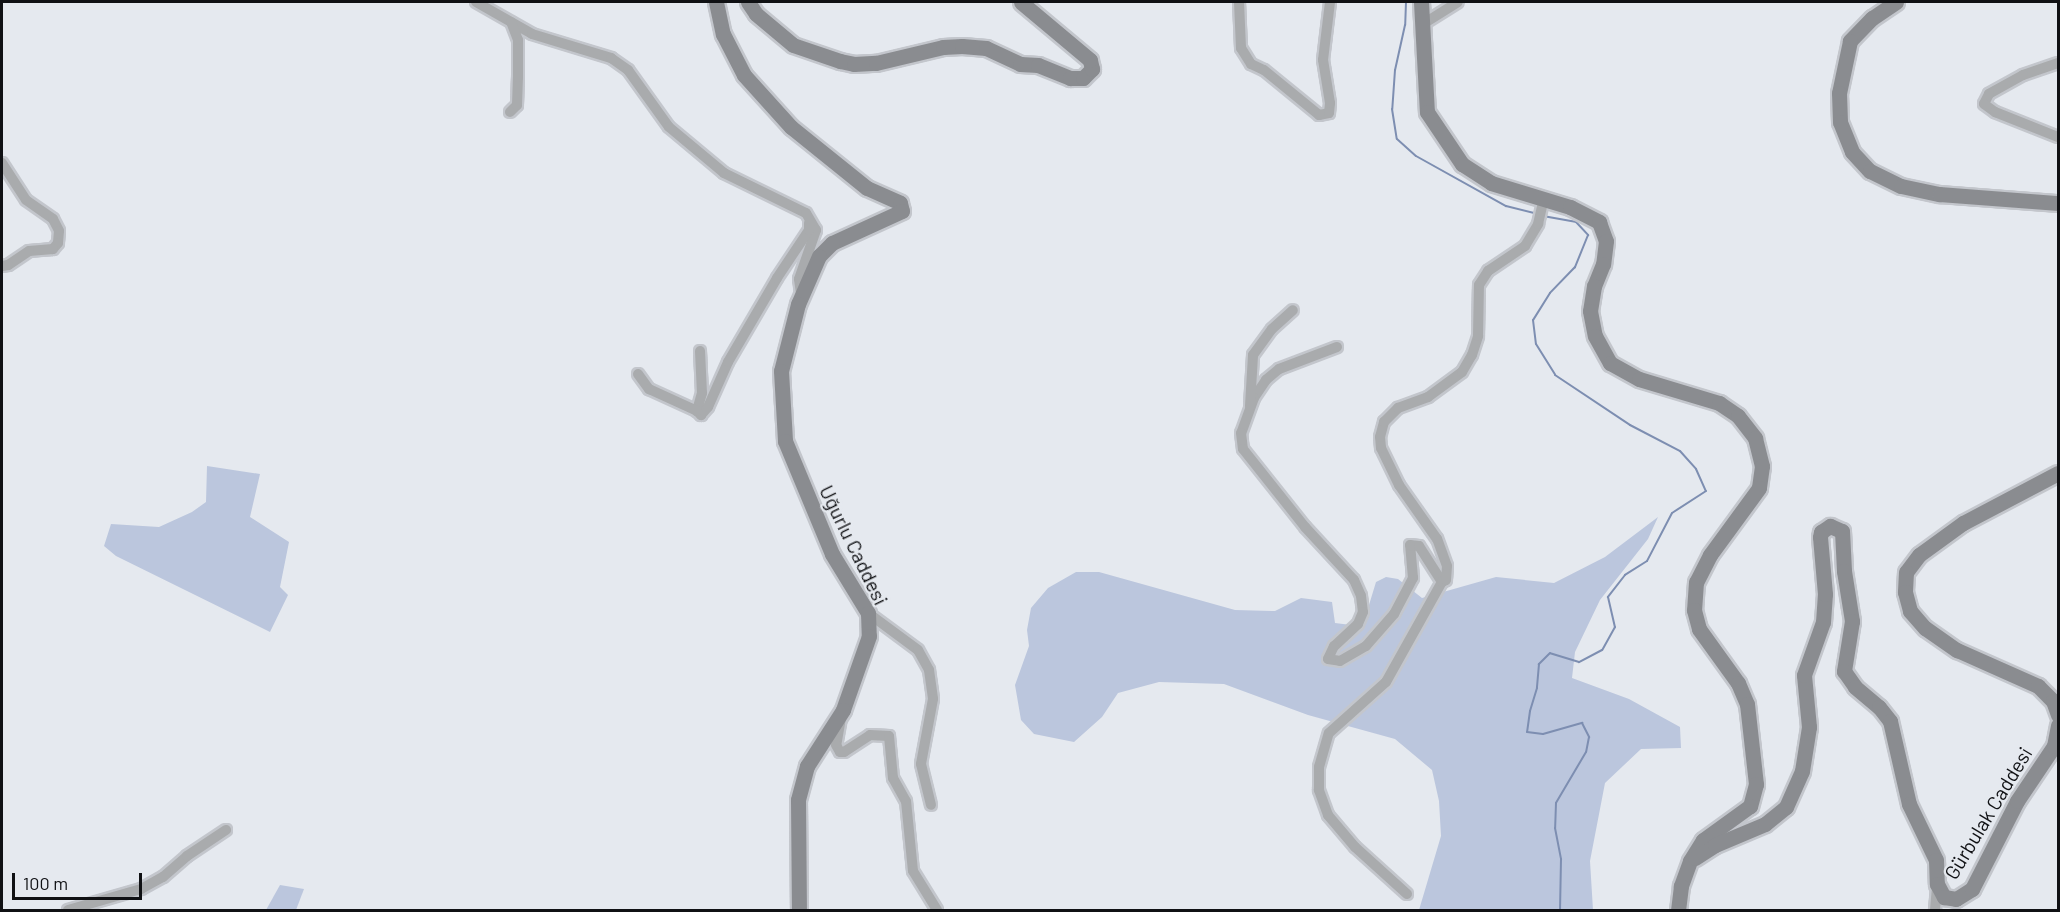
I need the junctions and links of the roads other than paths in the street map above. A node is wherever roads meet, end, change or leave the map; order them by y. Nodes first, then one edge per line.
1 (476, 2) edge
2 (717, 2) edge
3 (748, 2) edge
4 (1021, 2) edge
5 (1239, 2) edge
6 (1330, 2) edge
7 (1420, 2) edge
8 (1458, 2) edge
9 (1896, 2) edge
10 (511, 22) junction
11 (1423, 24) junction
12 (2058, 63) edge
13 (510, 112) dead end
14 (2058, 137) edge
15 (2, 163) edge
16 (2058, 203) edge
17 (1542, 204) junction
18 (809, 216) junction
19 (2, 266) edge
20 (801, 295) junction
21 (1293, 310) dead end
22 (1337, 347) dead end
23 (700, 351) dead end
24 (638, 374) dead end
25 (1250, 409) junction
26 (697, 411) junction
27 (2058, 473) edge
28 (1442, 582) junction
29 (868, 613) junction
30 (840, 715) junction
31 (2058, 715) edge
32 (2058, 725) edge
33 (932, 805) dead end
34 (226, 830) dead end
35 (1690, 861) junction
36 (1937, 884) junction
37 (1407, 894) dead end
38 (68, 910) edge
39 (799, 910) edge
40 (937, 910) edge
41 (1678, 910) edge
42 (1935, 910) edge

1 - 10 street
2 - 20 street, Uğurlu Caddesi
3 - 4 street
5 - 6 street
7 - 11 street
8 - 11 street
9 - 16 street
10 - 13 street
10 - 18 street
11 - 17 street
12 - 14 street
15 - 19 street
17 - 28 street
17 - 35 street
18 - 20 street
18 - 26 street
20 - 29 street, Uğurlu Caddesi
21 - 25 street
22 - 25 street
23 - 26 street
24 - 26 street
25 - 28 street
27 - 31 street
28 - 37 street
29 - 30 street, Uğurlu Caddesi
29 - 33 street
30 - 39 street, Uğurlu Caddesi
30 - 40 street
32 - 36 street, Gürbulak Caddesi
34 - 38 street
35 - 36 street, Gürbulak Caddesi
35 - 41 street
36 - 42 street

